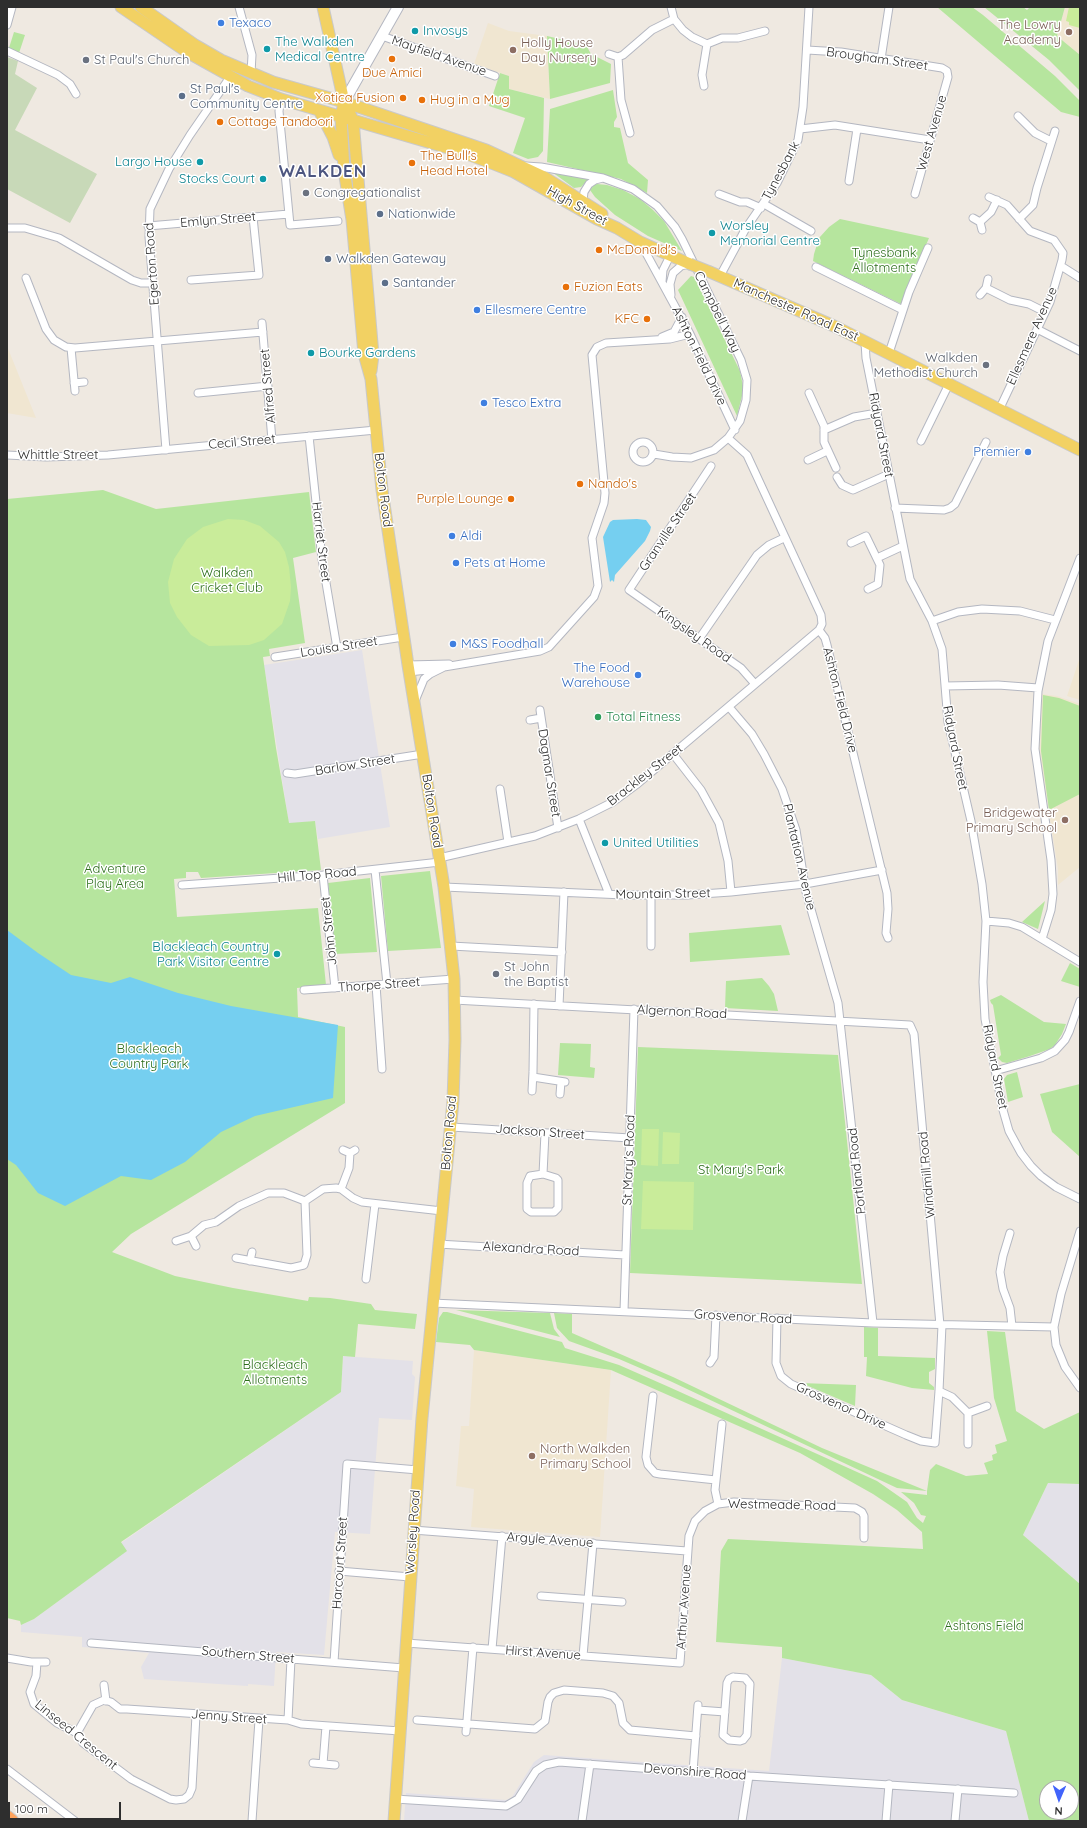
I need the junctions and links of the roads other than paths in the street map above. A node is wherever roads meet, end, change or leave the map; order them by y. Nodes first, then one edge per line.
1 (12, 7) edge
2 (121, 7) edge
3 (141, 7) edge
4 (239, 7) edge
5 (323, 7) edge
6 (398, 7) edge
7 (671, 7) edge
8 (809, 7) edge
9 (889, 7) edge
10 (674, 19) junction
11 (7, 25) edge
12 (765, 31) dead end
13 (382, 36) junction
14 (707, 44) junction
15 (806, 50) junction
16 (7, 51) edge
17 (609, 54) dead end
18 (618, 57) junction
19 (881, 59) junction
20 (947, 71) joint
21 (251, 73) junction
22 (496, 76) dead end
23 (230, 77) junction
24 (704, 86) dead end
25 (76, 94) dead end
26 (281, 99) junction
27 (344, 102) junction
28 (319, 110) junction
29 (1018, 116) dead end
30 (342, 117) junction
31 (353, 120) junction
32 (857, 128) junction
33 (800, 129) junction
34 (1055, 131) dead end
35 (630, 133) dead end
36 (930, 140) junction
37 (1051, 141) junction
38 (523, 166) junction
39 (344, 170) junction
40 (603, 178) junction
41 (849, 181) dead end
42 (719, 194) dead end
43 (915, 194) dead end
44 (989, 197) dead end
45 (997, 200) junction
46 (583, 201) junction
47 (762, 206) junction
48 (289, 214) junction
49 (253, 217) junction
50 (973, 218) dead end
51 (1019, 219) junction
52 (338, 221) dead end
53 (980, 222) junction
54 (148, 226) junction
55 (7, 228) edge
56 (617, 228) junction
57 (982, 230) dead end
58 (811, 231) dead end
59 (640, 242) junction
60 (928, 248) dead end
61 (670, 256) junction
62 (686, 264) junction
63 (1061, 266) junction
64 (816, 267) dead end
65 (715, 274) junction
66 (26, 278) dead end
67 (1080, 278) edge
68 (988, 279) dead end
69 (191, 280) dead end
70 (662, 282) junction
71 (152, 283) junction
72 (986, 288) junction
73 (980, 295) dead end
74 (671, 299) junction
75 (903, 310) junction
76 (1045, 312) junction
77 (682, 317) junction
78 (52, 322) dead end
79 (262, 323) dead end
80 (44, 325) junction
81 (1037, 329) junction
82 (263, 332) junction
83 (690, 334) junction
84 (656, 339) junction
85 (157, 341) junction
86 (865, 342) junction
87 (71, 348) junction
88 (1080, 351) edge
89 (889, 353) junction
90 (371, 379) junction
91 (84, 382) dead end
92 (949, 384) junction
93 (268, 386) junction
94 (198, 393) dead end
95 (809, 393) dead end
96 (999, 410) junction
97 (877, 413) junction
98 (376, 430) junction
99 (735, 430) junction
100 (824, 430) junction
101 (309, 436) junction
102 (728, 438) junction
103 (272, 440) junction
104 (921, 441) dead end
105 (986, 447) dead end
106 (166, 450) junction
107 (1080, 450) edge
108 (828, 451) junction
109 (654, 454) dead end
110 (7, 455) edge
111 (108, 455) joint
112 (808, 460) dead end
113 (711, 466) dead end
114 (699, 468) dead end
115 (836, 468) dead end
116 (707, 473) junction
117 (888, 474) junction
118 (837, 477) dead end
119 (895, 508) junction
120 (784, 538) junction
121 (851, 543) dead end
122 (903, 546) junction
123 (877, 558) junction
124 (1080, 558) edge
125 (868, 589) dead end
126 (629, 590) joint
127 (1055, 620) junction
128 (932, 621) junction
129 (819, 630) junction
130 (404, 637) junction
131 (698, 639) junction
132 (336, 648) junction
133 (275, 657) dead end
134 (463, 663) junction
135 (444, 668) junction
136 (408, 669) junction
137 (755, 684) junction
138 (945, 686) junction
139 (1038, 688) junction
140 (414, 703) junction
141 (729, 707) junction
142 (540, 710) dead end
143 (541, 718) junction
144 (530, 720) dead end
145 (423, 754) junction
146 (673, 754) junction
147 (287, 773) dead end
148 (500, 789) dead end
149 (579, 819) junction
150 (558, 828) junction
151 (508, 842) junction
152 (439, 860) junction
153 (375, 870) junction
154 (882, 870) junction
155 (323, 875) junction
156 (805, 884) junction
157 (182, 885) dead end
158 (444, 887) junction
159 (564, 892) junction
160 (731, 892) junction
161 (609, 894) junction
162 (651, 895) junction
163 (986, 920) junction
164 (888, 938) dead end
165 (1042, 939) junction
166 (451, 946) junction
167 (651, 946) dead end
168 (562, 952) junction
169 (1080, 962) edge
170 (454, 979) junction
171 (387, 984) junction
172 (376, 985) junction
173 (335, 988) junction
174 (304, 990) dead end
175 (454, 1000) junction
176 (1080, 1001) edge
177 (534, 1004) junction
178 (559, 1006) junction
179 (634, 1009) junction
180 (841, 1020) junction
181 (910, 1025) joint
182 (382, 1069) dead end
183 (995, 1071) junction
184 (533, 1077) junction
185 (532, 1091) dead end
186 (560, 1094) dead end
187 (451, 1127) junction
188 (545, 1133) junction
189 (630, 1138) junction
190 (349, 1151) dead end
191 (543, 1174) junction
192 (340, 1189) junction
193 (1080, 1199) edge
194 (305, 1201) junction
195 (375, 1204) junction
196 (442, 1211) junction
197 (1080, 1231) edge
198 (1010, 1233) dead end
199 (191, 1236) junction
200 (176, 1241) dead end
201 (438, 1244) junction
202 (196, 1246) dead end
203 (252, 1252) dead end
204 (625, 1255) junction
205 (236, 1258) dead end
206 (250, 1261) junction
207 (304, 1265) junction
208 (310, 1272) dead end
209 (366, 1279) dead end
210 (431, 1306) junction
211 (624, 1311) junction
212 (716, 1315) junction
213 (777, 1318) junction
214 (873, 1323) junction
215 (941, 1325) junction
216 (1012, 1326) junction
217 (1054, 1327) junction
218 (710, 1363) dead end
219 (1080, 1388) edge
220 (939, 1391) junction
221 (654, 1401) dead end
222 (987, 1406) dead end
223 (968, 1413) junction
224 (724, 1429) dead end
225 (935, 1442) joint
226 (967, 1445) dead end
227 (418, 1470) junction
228 (716, 1480) junction
229 (718, 1504) junction
230 (413, 1530) junction
231 (866, 1533) dead end
232 (502, 1536) junction
233 (593, 1543) junction
234 (687, 1551) junction
235 (339, 1571) junction
236 (410, 1577) junction
237 (541, 1596) dead end
238 (588, 1600) junction
239 (622, 1602) dead end
240 (91, 1643) dead end
241 (406, 1643) junction
242 (473, 1647) junction
243 (492, 1649) junction
244 (583, 1656) junction
245 (7, 1658) edge
246 (291, 1659) junction
247 (37, 1662) junction
248 (46, 1662) dead end
249 (334, 1662) junction
250 (680, 1663) joint
251 (404, 1668) junction
252 (104, 1685) dead end
253 (106, 1700) junction
254 (725, 1712) junction
255 (196, 1714) junction
256 (259, 1720) junction
257 (288, 1720) junction
258 (417, 1720) dead end
259 (467, 1724) junction
260 (326, 1726) junction
261 (400, 1731) junction
262 (466, 1732) dead end
263 (77, 1733) junction
264 (696, 1736) junction
265 (313, 1763) dead end
266 (323, 1764) junction
267 (590, 1764) junction
268 (335, 1766) dead end
269 (7, 1769) edge
270 (693, 1772) junction
271 (749, 1776) junction
272 (889, 1784) junction
273 (958, 1789) junction
274 (1014, 1793) dead end
275 (395, 1799) junction
276 (7, 1817) edge
277 (12, 1821) edge
278 (75, 1821) edge
279 (252, 1821) edge
280 (394, 1821) edge
281 (582, 1821) edge
282 (742, 1821) edge
283 (886, 1821) edge
284 (955, 1821) edge

1 - 11 street
2 - 23 main road, High Street
3 - 21 main road, High Street
4 - 21 street
5 - 27 main road
6 - 13 main road
7 - 10 street
8 - 15 street, Tynesbank
9 - 19 street
10 - 14 street
10 - 18 street
12 - 14 street
13 - 22 street, Mayfield Avenue
13 - 27 main road
14 - 24 street
15 - 19 street, Brougham Street
15 - 33 street, Tynesbank
16 - 25 street
17 - 18 street
18 - 35 street
19 - 20 street, Brougham Street
20 - 36 street, West Avenue
21 - 27 main road, High Street
23 - 26 main road, High Street
23 - 54 street, Egerton Road
26 - 28 main road, High Street
26 - 48 street
27 - 30 main road, Bolton Road
27 - 31 main road, Bolton Road
27 - 38 main road, High Street
28 - 30 main road, High Street
28 - 39 main road
29 - 37 street
30 - 31 main road, High Street
30 - 39 main road, Bolton Road
31 - 56 main road, High Street
31 - 90 main road, Bolton Road
32 - 33 street
32 - 36 street
32 - 41 street
33 - 47 street, Tynesbank
34 - 37 street
36 - 43 street, West Avenue
37 - 51 street
38 - 40 street, Campbell Way
38 - 46 main road, High Street
39 - 90 main road, Bolton Road
40 - 46 street
40 - 99 street, Campbell Way
42 - 47 street
44 - 45 street, Ellesmere Avenue
45 - 51 street, Ellesmere Avenue
45 - 53 street
46 - 56 main road, High Street
47 - 58 street
47 - 65 street, Tynesbank
48 - 49 street, Emlyn Street
48 - 52 street
49 - 54 street, Emlyn Street
49 - 69 street
50 - 53 street
51 - 63 street, Ellesmere Avenue
53 - 57 street
54 - 71 street, Egerton Road
55 - 71 street
56 - 59 main road, Manchester Road East
59 - 61 main road, Manchester Road East
59 - 70 street, Ashton Field Drive
60 - 75 street
61 - 62 main road, Manchester Road East
61 - 70 street
62 - 65 main road, Manchester Road East, bridge
62 - 74 street
63 - 67 street
63 - 76 street, Ellesmere Avenue
64 - 75 street
65 - 86 main road, Manchester Road East
66 - 80 street
68 - 72 street
70 - 74 street, Ashton Field Drive
71 - 85 street, Egerton Road
72 - 73 street
72 - 76 street
74 - 77 street, Ashton Field Drive
75 - 89 street
76 - 81 street, Ellesmere Avenue
77 - 83 street, Ashton Field Drive
77 - 84 street
78 - 80 street
79 - 82 street, Alfred Street
80 - 87 street
81 - 88 street
81 - 96 street, Ellesmere Avenue
82 - 85 street, Alfred Street
82 - 93 street, Alfred Street
83 - 84 street
83 - 99 street, Ashton Field Drive
84 - 134 street
85 - 87 street, Alfred Street
85 - 106 street, Egerton Road
86 - 89 main road, Manchester Road East
86 - 97 street, Ridyard Street
87 - 91 street
89 - 92 main road, Manchester Road East
90 - 98 main road, Bolton Road
92 - 96 main road, Manchester Road East
92 - 104 street
93 - 94 street
93 - 103 street, Alfred Street
95 - 100 street
96 - 107 main road, Manchester Road East
97 - 100 street
97 - 117 street, Ridyard Street
98 - 101 street, Cecil Street
98 - 130 main road, Bolton Road
99 - 102 street, Campbell Way
100 - 108 street
101 - 103 street, Cecil Street
101 - 132 street, Harriet Street
102 - 109 street, Campbell Way
102 - 120 street, Ashton Field Drive
103 - 106 street, Cecil Street
105 - 119 street
106 - 111 street, Cecil Street
108 - 112 street
108 - 115 street
110 - 111 street, Whittle Street
113 - 116 street, Granville Street
114 - 116 street
116 - 126 street, Granville Street
117 - 118 street
117 - 119 street, Ridyard Street
119 - 122 street, Ridyard Street
120 - 129 street, Ashton Field Drive
120 - 131 street
121 - 123 street
122 - 123 street
122 - 128 street, Ridyard Street
123 - 125 street
124 - 127 street
126 - 131 street, Kingsley Road
127 - 128 street
127 - 139 street
128 - 138 street, Ridyard Street
129 - 137 street, Brackley Street
129 - 154 street, Ashton Field Drive
130 - 132 street, Louisa Street
130 - 136 main road, Bolton Road
131 - 137 street, Kingsley Road
132 - 133 street, Louisa Street
134 - 135 street
134 - 136 street
135 - 136 street
135 - 140 street
136 - 140 main road, Bolton Road
137 - 141 street, Brackley Street
138 - 139 street
138 - 163 street, Ridyard Street
139 - 165 street
140 - 145 main road, Bolton Road
141 - 146 street, Brackley Street
141 - 156 street, Plantation Avenue
142 - 143 street, Dagmar Street
143 - 144 street, Dagmar Street
143 - 150 street, Dagmar Street
145 - 147 street, Barlow Street
145 - 152 main road, Bolton Road
146 - 149 street, Brackley Street
146 - 160 street
148 - 151 street
149 - 150 street, Brackley Street
149 - 161 street
150 - 151 street, Brackley Street
151 - 152 street, Brackley Street
152 - 153 street, Hill Top Road
152 - 158 main road, Bolton Road
153 - 155 street, Hill Top Road
153 - 171 street
154 - 156 street, Mountain Street
154 - 164 street, Ashton Field Drive
155 - 157 street, Hill Top Road
155 - 173 street, John Street
156 - 160 street, Mountain Street
156 - 180 street, Plantation Avenue
158 - 159 street, Mountain Street
158 - 166 main road, Bolton Road
159 - 161 street, Mountain Street
159 - 168 street
160 - 162 street, Mountain Street
161 - 162 street, Mountain Street
162 - 167 street
163 - 165 street
163 - 183 street, Ridyard Street
165 - 169 street
166 - 168 street
166 - 170 main road, Bolton Road
168 - 178 street
170 - 171 street, Thorpe Street
170 - 175 main road, Bolton Road
171 - 172 street, Thorpe Street
172 - 173 street, Thorpe Street
172 - 182 street
173 - 174 street, Thorpe Street
175 - 177 street, Algernon Road
175 - 187 main road, Bolton Road
176 - 183 street
177 - 178 street, Algernon Road
177 - 184 street
178 - 179 street, Algernon Road
179 - 180 street, Algernon Road
179 - 189 street, St Mary's Road
180 - 181 street, Algernon Road
180 - 214 street, Portland Road
181 - 215 street, Windmill Road
183 - 193 street, Ridyard Street
184 - 185 street
184 - 186 street
187 - 188 street, Jackson Street
187 - 196 main road, Bolton Road
188 - 189 street, Jackson Street
188 - 191 street
189 - 204 street, St Mary's Road
190 - 192 street
191 - 191 street
192 - 194 street
192 - 195 street
194 - 199 street
194 - 207 street
195 - 196 street
195 - 209 street
196 - 201 main road, Bolton Road
197 - 217 street
198 - 216 street
199 - 200 street
199 - 202 street
201 - 204 street, Alexandra Road
201 - 210 main road, Worsley Road
203 - 206 street
204 - 211 street, St Mary's Road
205 - 206 street
206 - 207 street
207 - 208 street
210 - 211 street, Grosvenor Road
210 - 227 main road, Worsley Road
211 - 212 street, Grosvenor Road
212 - 213 street, Grosvenor Road
212 - 218 street
213 - 214 street, Grosvenor Road
213 - 225 street, Grosvenor Drive
214 - 215 street, Grosvenor Road
215 - 216 street, Grosvenor Road
215 - 220 street, Windmill Road
216 - 217 street, Grosvenor Road
217 - 219 street
220 - 223 street
220 - 225 street, Windmill Road
221 - 228 street
222 - 223 street
223 - 226 street
224 - 228 street
227 - 230 main road, Worsley Road
227 - 235 street, Harcourt Street
228 - 229 street
229 - 231 street, Westmeade Road
229 - 234 street, Westmeade Road
230 - 232 street, Argyle Avenue
230 - 236 main road, Worsley Road
232 - 233 street, Argyle Avenue
232 - 243 street
233 - 234 street, Argyle Avenue
233 - 238 street
234 - 250 street, Arthur Avenue
235 - 236 street
235 - 249 street, Harcourt Street
236 - 241 main road, Worsley Road
237 - 238 street
238 - 239 street
238 - 244 street
240 - 246 street, Southern Street
241 - 242 street, Hirst Avenue
241 - 251 main road, Worsley Road
242 - 243 street, Hirst Avenue
242 - 259 street
243 - 244 street, Hirst Avenue
244 - 250 street, Hirst Avenue
245 - 247 street
246 - 249 street, Southern Street
246 - 257 street
247 - 248 street
247 - 263 street, Linseed Crescent
249 - 251 street, Southern Street
251 - 261 main road, Worsley Road
252 - 253 street
253 - 255 street, Jenny Street
253 - 263 street
254 - 254 street
254 - 264 street
255 - 256 street, Jenny Street
255 - 263 street, Linseed Crescent
256 - 257 street, Jenny Street
256 - 279 street
257 - 260 street, Jenny Street
258 - 259 street
259 - 262 street
259 - 264 street
260 - 261 street, Jenny Street
260 - 266 street
261 - 275 main road, Worsley Road
264 - 270 street
265 - 266 street
266 - 268 street
267 - 270 street, Devonshire Road
267 - 275 street, Devonshire Road
267 - 281 street
269 - 278 street
270 - 271 street, Devonshire Road
271 - 272 street, Devonshire Road
271 - 282 street
272 - 273 street, Devonshire Road
272 - 283 street
273 - 274 street, Devonshire Road
273 - 284 street
275 - 280 main road, Worsley Road
276 - 277 highway

